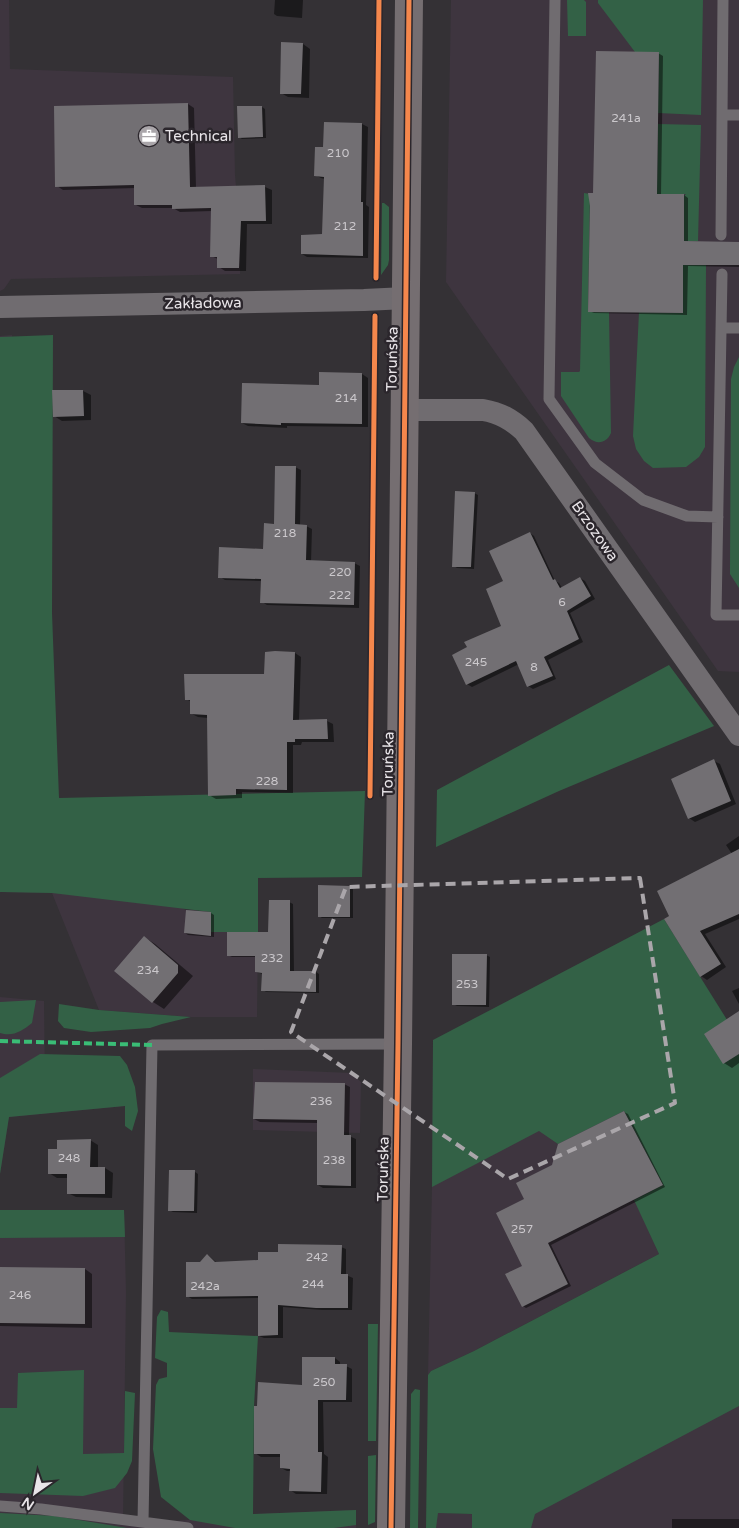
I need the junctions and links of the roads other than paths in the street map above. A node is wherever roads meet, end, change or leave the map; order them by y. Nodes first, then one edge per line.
1 (409, 0) edge
2 (555, 0) edge
3 (723, 0) edge
4 (722, 115) junction
5 (739, 115) edge
6 (721, 235) dead end
7 (722, 274) dead end
8 (406, 298) junction
9 (0, 307) edge
10 (721, 328) junction
11 (739, 328) edge
12 (404, 410) junction
13 (718, 517) junction
14 (739, 615) edge
15 (739, 735) edge
16 (398, 1044) junction
17 (0, 1506) edge
18 (143, 1522) junction
19 (188, 1528) edge
20 (391, 1528) edge

1 - 8 street, Toruńska
2 - 13 lane
3 - 4 lane
4 - 5 lane
4 - 6 lane
7 - 10 lane
8 - 9 street, Zakładowa
8 - 12 street, Toruńska
10 - 11 lane
10 - 13 lane
12 - 15 street, Brzozowa
12 - 16 street, Toruńska
13 - 14 lane
16 - 18 lane
16 - 20 street, Toruńska
17 - 18 lane
18 - 19 lane

